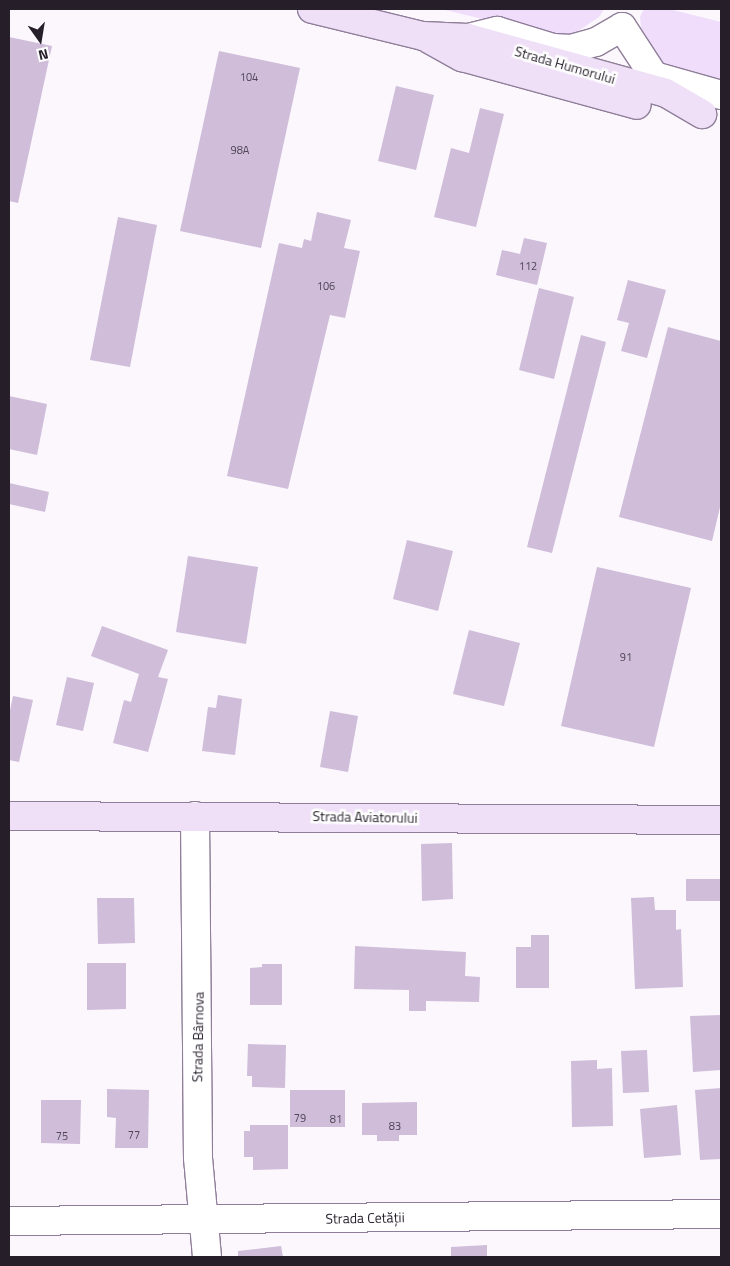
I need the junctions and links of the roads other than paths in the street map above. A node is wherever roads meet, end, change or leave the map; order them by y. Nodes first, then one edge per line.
1 (312, 9) edge
2 (624, 18) edge
3 (423, 36) junction
4 (468, 38) junction
5 (721, 95) edge
6 (711, 117) edge
7 (9, 816) edge
8 (195, 816) junction
9 (721, 820) edge
10 (721, 1214) edge
11 (202, 1218) junction
12 (9, 1221) edge
13 (207, 1257) edge

1 - 3 main road, Strada Humorului
2 - 4 street
2 - 5 street
3 - 4 main road, Strada Humorului
3 - 6 main road, Strada Humorului
4 - 6 main road, Strada Humorului
7 - 8 main road, Strada Aviatorului
8 - 9 main road, Strada Aviatorului
8 - 11 street, Strada Bârnova
10 - 11 street, Strada Cetății
11 - 12 street, Strada Cetății
11 - 13 street, Strada Bârnova

